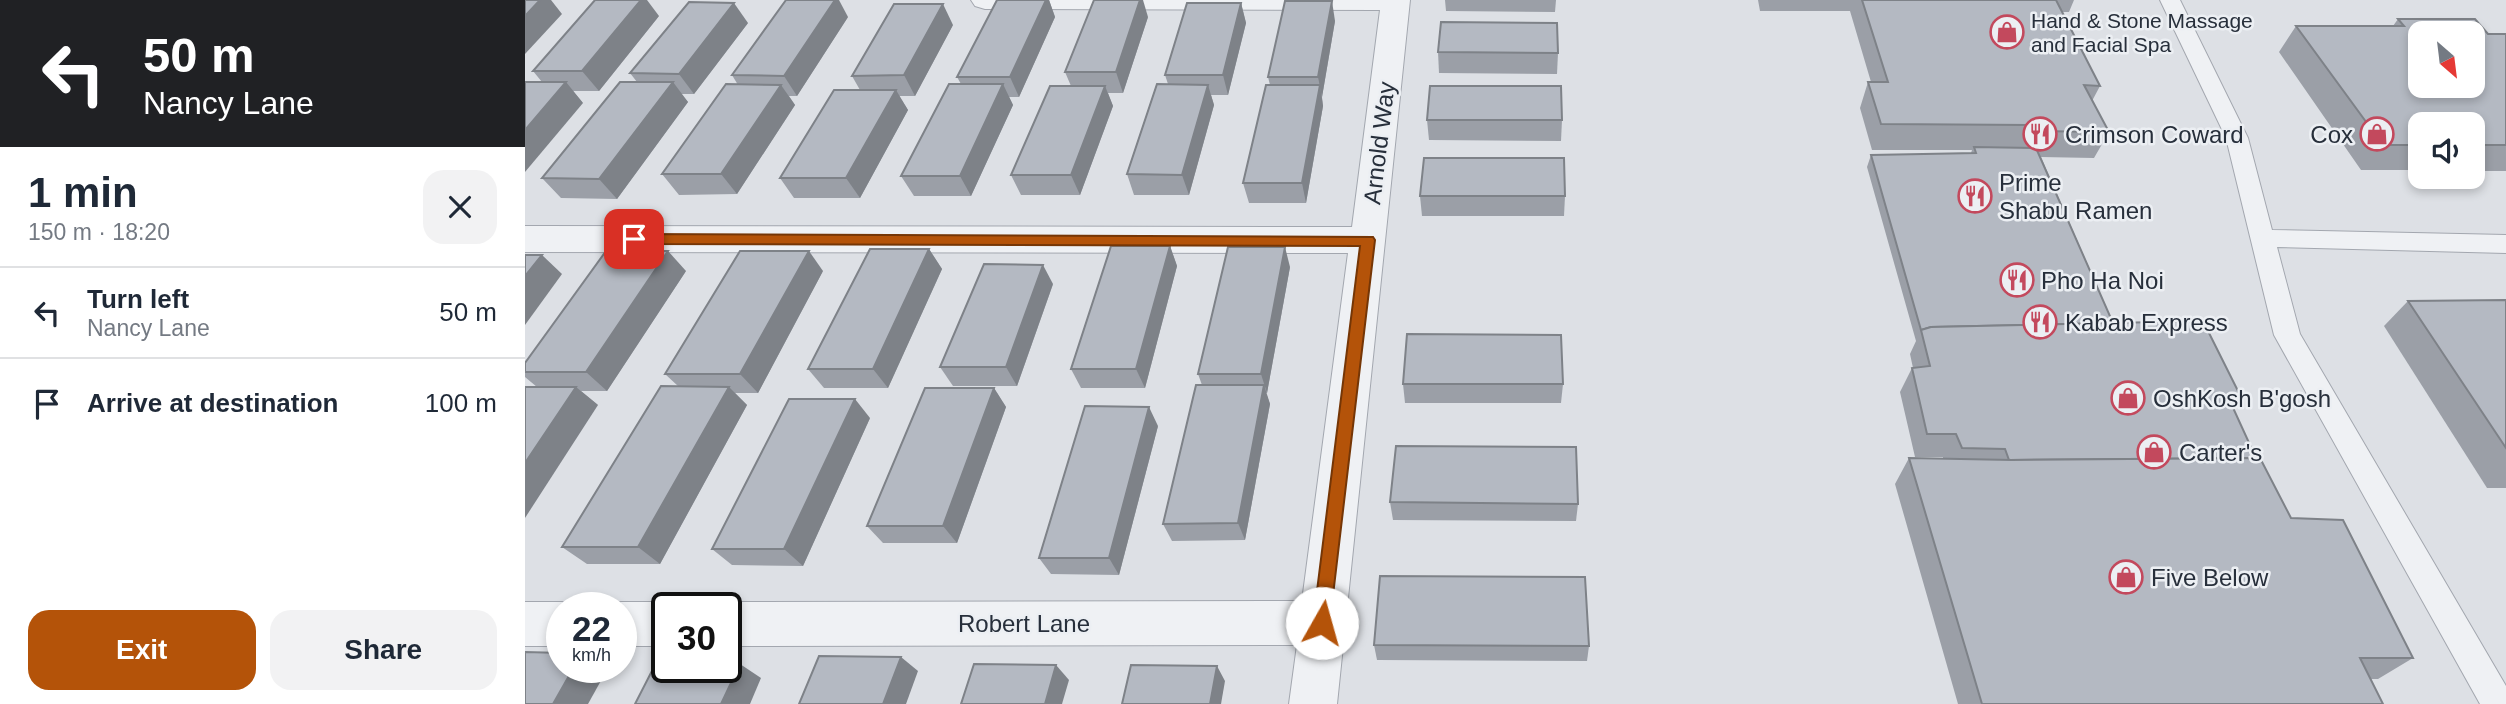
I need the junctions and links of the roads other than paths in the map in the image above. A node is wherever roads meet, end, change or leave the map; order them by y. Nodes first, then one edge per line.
1 (985, 0) edge
2 (1395, 0) edge
3 (2170, 0) edge
4 (525, 239) edge
5 (2262, 239) junction
6 (1368, 240) junction
7 (2506, 244) edge
8 (1322, 623) junction
9 (525, 624) edge
10 (546, 624) edge
11 (742, 624) edge
12 (1313, 704) edge
13 (2498, 704) edge

1 - 2 street
2 - 6 street, Arnold Way
3 - 5 lane
4 - 6 street
5 - 7 lane
5 - 13 lane
6 - 8 street, Arnold Way
8 - 11 street, Robert Lane
8 - 12 street, Arnold Way
9 - 10 street

